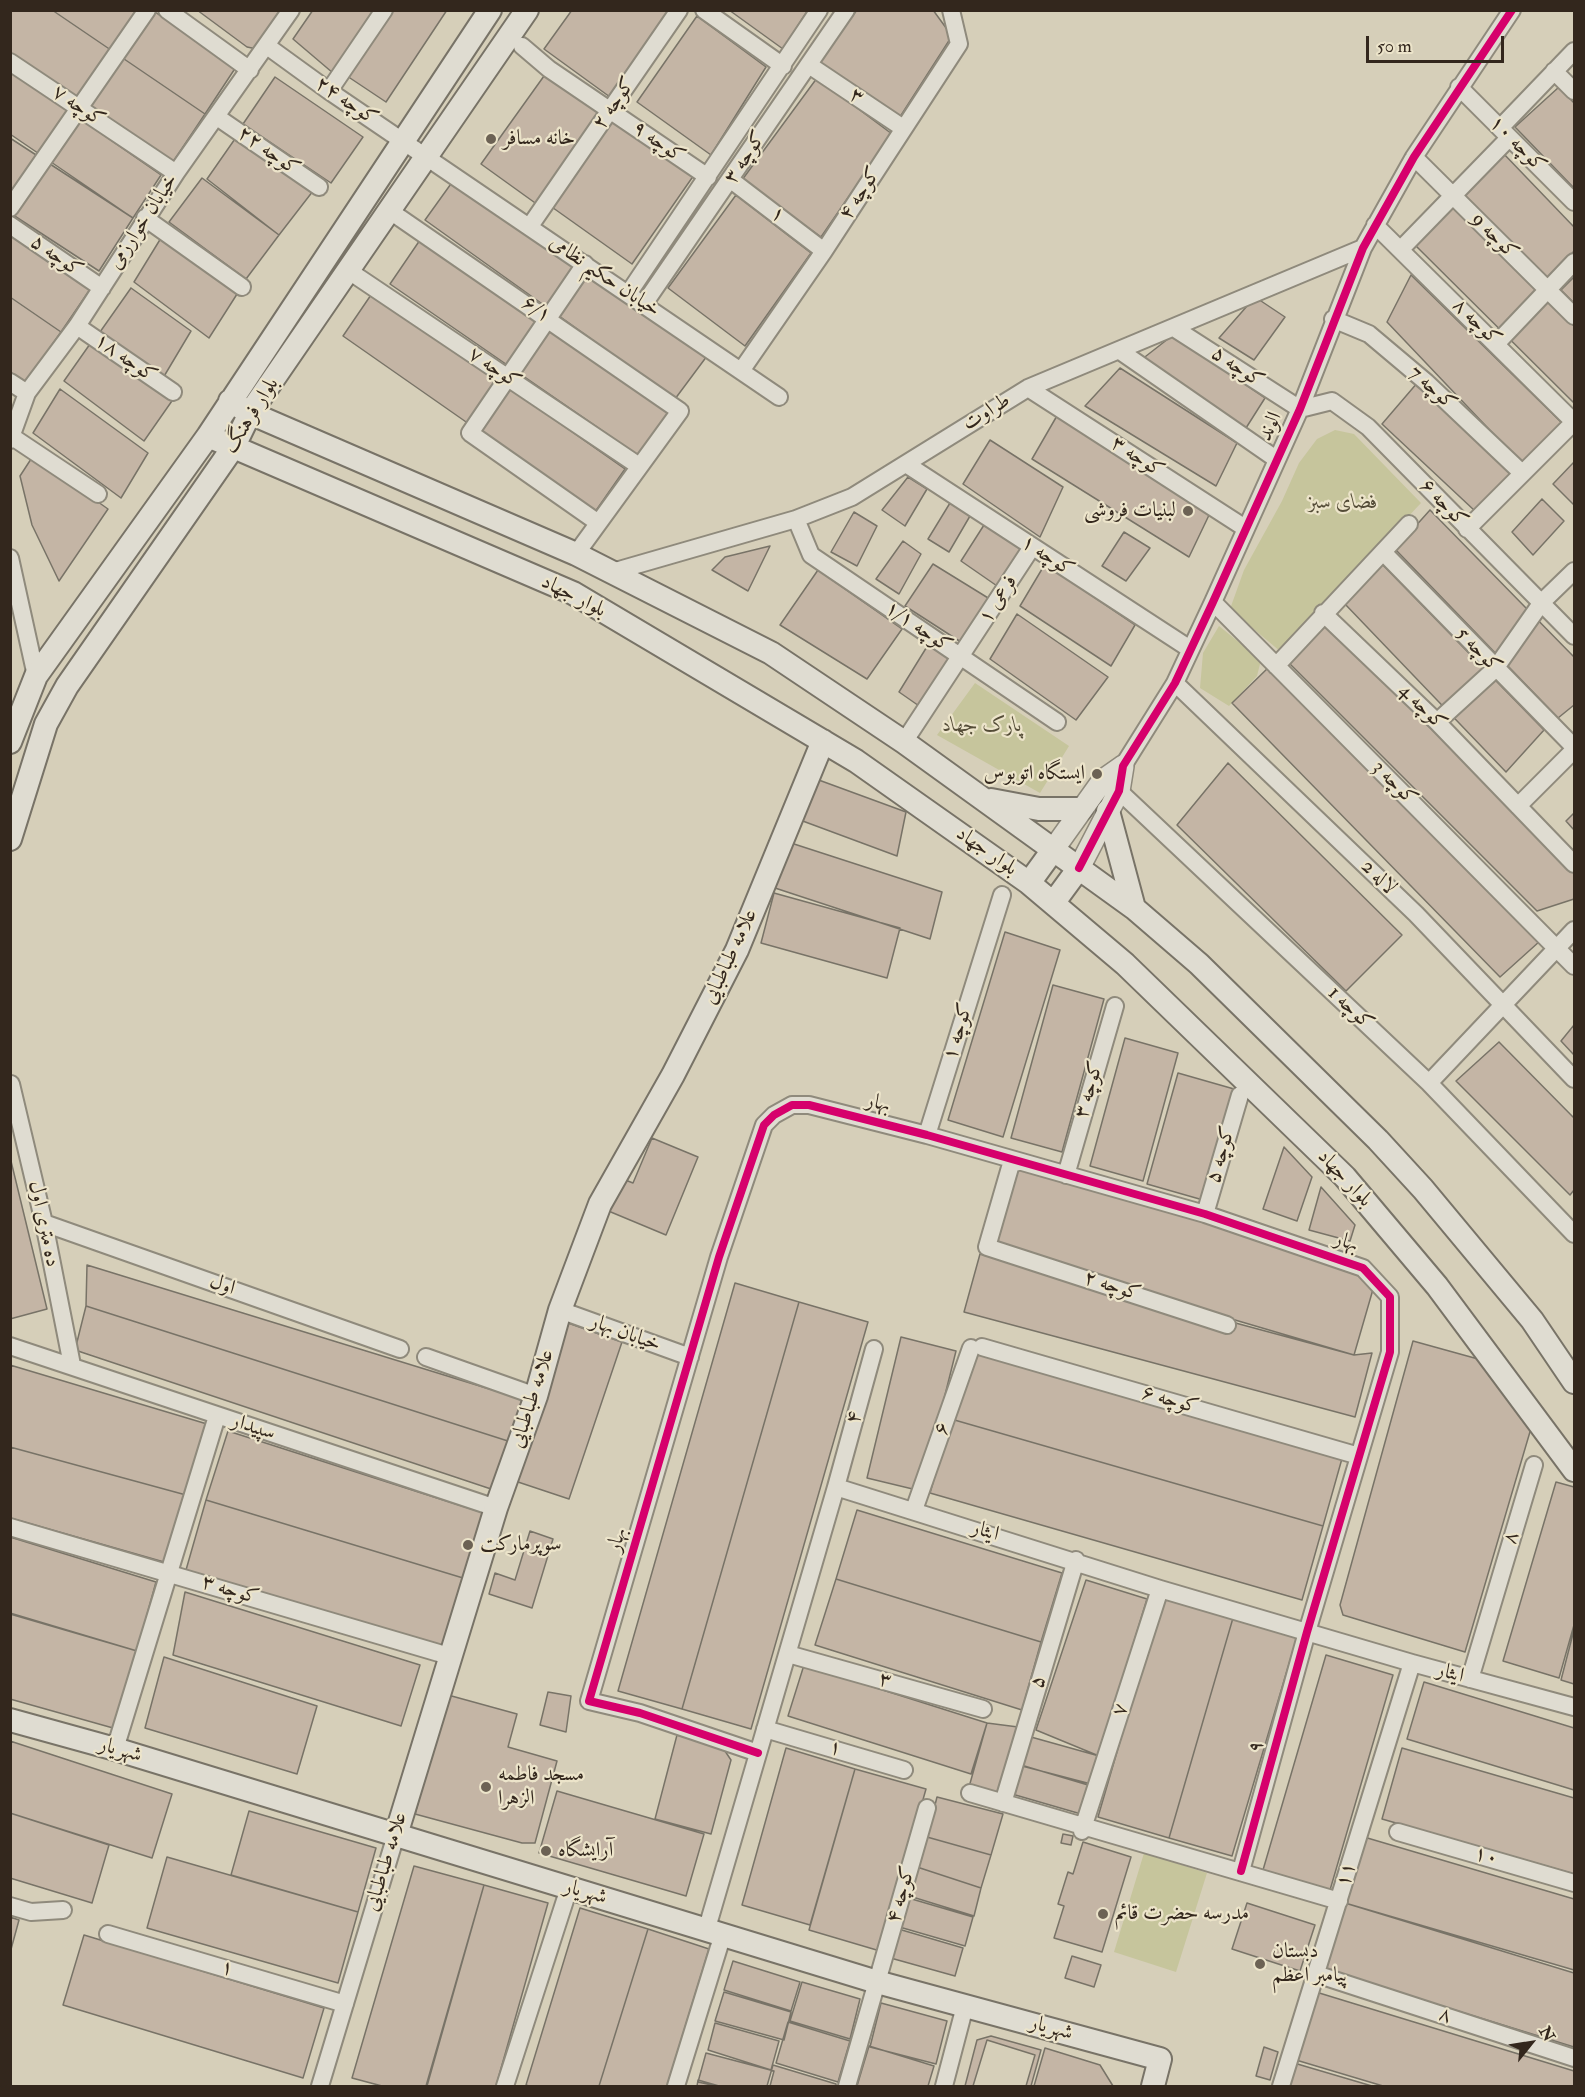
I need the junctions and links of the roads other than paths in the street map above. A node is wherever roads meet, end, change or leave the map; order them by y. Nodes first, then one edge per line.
1 (147, 10) edge
2 (167, 10) edge
3 (291, 10) edge
4 (384, 10) edge
5 (490, 10) edge
6 (527, 10) edge
7 (679, 10) edge
8 (704, 10) edge
9 (819, 10) edge
10 (846, 10) edge
11 (951, 10) edge
12 (1512, 10) edge
13 (267, 46) junction
14 (522, 46) dead end
15 (1575, 51) edge
16 (10, 62) edge
17 (809, 65) junction
18 (783, 66) junction
19 (250, 70) junction
20 (1554, 71) junction
21 (1459, 87) junction
22 (329, 91) junction
23 (1575, 91) edge
24 (80, 108) junction
25 (610, 110) junction
26 (217, 117) junction
27 (903, 128) junction
28 (1505, 133) junction
29 (403, 140) junction
30 (427, 157) junction
31 (1414, 157) junction
32 (176, 173) junction
33 (708, 177) junction
34 (731, 180) junction
35 (319, 187) dead end
36 (1452, 195) junction
37 (1575, 202) edge
38 (10, 208) edge
39 (390, 211) junction
40 (145, 219) junction
41 (10, 225) edge
42 (1375, 225) junction
43 (530, 226) junction
44 (1363, 248) junction
45 (1401, 249) junction
46 (824, 251) junction
47 (1575, 262) edge
48 (585, 264) junction
49 (349, 271) junction
50 (242, 287) dead end
51 (102, 288) junction
52 (1548, 290) junction
53 (628, 294) junction
54 (644, 304) junction
55 (1575, 316) edge
56 (548, 318) junction
57 (1333, 319) junction
58 (77, 326) junction
59 (1174, 327) junction
60 (1497, 343) junction
61 (1120, 351) junction
62 (741, 370) junction
63 (508, 378) junction
64 (10, 382) edge
65 (1028, 388) junction
66 (173, 392) dead end
67 (27, 393) junction
68 (780, 397) dead end
69 (230, 401) junction
70 (1299, 409) junction
71 (250, 413) junction
72 (1574, 422) edge
73 (11, 436) edge
74 (208, 436) junction
75 (10, 440) edge
76 (234, 446) junction
77 (1276, 459) junction
78 (906, 464) junction
79 (639, 466) junction
80 (1522, 473) junction
81 (98, 494) dead end
82 (796, 519) junction
83 (597, 522) junction
84 (1409, 524) dead end
85 (1245, 528) junction
86 (1467, 530) junction
87 (1032, 547) junction
88 (1383, 552) junction
89 (576, 554) junction
90 (10, 558) edge
91 (1575, 571) edge
92 (612, 572) junction
93 (1213, 602) junction
94 (1542, 602) junction
95 (1323, 613) junction
96 (1575, 636) edge
97 (1190, 649) junction
98 (962, 657) junction
99 (1276, 666) junction
100 (1495, 669) junction
101 (36, 676) junction
102 (1175, 683) junction
103 (1058, 722) dead end
104 (1437, 722) junction
105 (823, 741) junction
106 (10, 742) edge
107 (904, 742) junction
108 (1575, 748) edge
109 (1123, 766) junction
110 (1119, 791) junction
111 (982, 798) junction
112 (1518, 806) junction
113 (1082, 809) junction
114 (1108, 811) junction
115 (10, 838) edge
116 (1053, 849) junction
117 (1575, 864) edge
118 (1078, 868) junction
119 (1029, 883) junction
120 (1002, 895) dead end
121 (1054, 902) junction
122 (1134, 908) junction
123 (1575, 930) edge
124 (1556, 948) junction
125 (1575, 966) edge
126 (1504, 1004) junction
127 (1115, 1006) dead end
128 (1575, 1079) edge
129 (1429, 1083) junction
130 (11, 1084) edge
131 (1239, 1095) dead end
132 (927, 1135) junction
133 (1018, 1162) junction
134 (1066, 1175) junction
135 (1205, 1214) junction
136 (44, 1223) junction
137 (1575, 1234) edge
138 (560, 1310) junction
139 (1227, 1325) dead end
140 (10, 1346) edge
141 (977, 1348) joint
142 (400, 1349) dead end
143 (874, 1349) dead end
144 (426, 1357) dead end
145 (690, 1358) junction
146 (72, 1365) junction
147 (1575, 1382) edge
148 (536, 1396) junction
149 (217, 1416) junction
150 (1359, 1456) junction
151 (1534, 1465) dead end
152 (1575, 1470) edge
153 (836, 1487) junction
154 (496, 1508) junction
155 (914, 1510) junction
156 (10, 1527) edge
157 (1076, 1560) junction
158 (168, 1572) junction
159 (1160, 1588) junction
160 (1307, 1632) junction
161 (788, 1654) junction
162 (449, 1656) junction
163 (1412, 1663) junction
164 (1470, 1679) junction
165 (1575, 1707) edge
166 (983, 1709) dead end
167 (10, 1720) edge
168 (765, 1729) junction
169 (115, 1749) junction
170 (758, 1753) junction
171 (903, 1770) dead end
172 (970, 1793) dead end
173 (1003, 1803) junction
174 (927, 1808) dead end
175 (1082, 1828) junction
176 (1398, 1832) dead end
177 (396, 1835) junction
178 (1241, 1871) junction
179 (1575, 1883) edge
180 (569, 1888) junction
181 (1339, 1901) junction
182 (10, 1906) edge
183 (63, 1910) dead end
184 (715, 1931) junction
185 (108, 1934) dead end
186 (1316, 1974) junction
187 (877, 1982) junction
188 (345, 2004) junction
189 (965, 2006) junction
190 (1575, 2058) edge
191 (320, 2086) edge
192 (505, 2086) edge
193 (676, 2086) edge
194 (847, 2086) edge
195 (944, 2086) edge
196 (1153, 2086) edge
197 (1281, 2086) edge

1 - 24 street
2 - 19 street
3 - 13 street, خیابان خوارزمی
4 - 22 street
5 - 29 main road, بلوار فرهنگ
6 - 30 main road, بلوار فرهنگ
7 - 25 street, کوچه ۲
8 - 18 street
9 - 18 street, کوچه ۳
10 - 17 street, کوچه ۳
11 - 27 street, کوچه ۴
12 - 21 street, الوند
13 - 19 street, خیابان خوارزمی
13 - 22 street, کوچه ۲۴
14 - 25 street, کوچه ۹
15 - 20 street
16 - 24 street, کوچه ۷
17 - 27 street, ۳
17 - 34 street, کوچه ۳
18 - 33 street, کوچه ۳
19 - 26 street, خیابان خوارزمی
20 - 23 street
20 - 28 street
21 - 28 street, کوچه ۱۰
21 - 31 street, الوند
22 - 29 street, کوچه ۲۴
24 - 32 street, کوچه ۷
24 - 38 street
25 - 33 street, کوچه ۹
25 - 43 street, کوچه ۲
26 - 32 street, خیابان خوارزمی
26 - 35 street, کوچه ۲۲
27 - 46 street, کوچه ۴
28 - 36 street
28 - 37 street, کوچه ۱۰
29 - 30 street, کوچه ۲۴
29 - 69 main road, بلوار فرهنگ
30 - 39 main road, بلوار فرهنگ
30 - 43 street, خیابان حکیم نظامی
31 - 36 street, کوچه 9
31 - 42 street, الوند
32 - 40 street, خیابان خوارزمی
33 - 53 street, کوچه ۳
34 - 46 street, ۱
34 - 54 street, کوچه ۳
36 - 45 street
36 - 52 street, کوچه 9
39 - 49 main road, بلوار فرهنگ
39 - 56 street, ۶/۱
40 - 50 street
40 - 51 street, خیابان خوارزمی
41 - 51 street, کوچه ۵
42 - 44 street, الوند
42 - 45 street, کوچه ۸
43 - 48 street, خیابان حکیم نظامی
44 - 57 street, الوند
44 - 59 street, طراوت
45 - 60 street, کوچه ۸
46 - 62 street, کوچه ۴
47 - 52 street
48 - 53 street, خیابان حکیم نظامی
48 - 56 street
49 - 63 street, کوچه ۷
49 - 71 main road, بلوار فرهنگ
51 - 58 street, خیابان خوارزمی
52 - 55 street, کوچه 9
52 - 60 street
53 - 54 street, خیابان حکیم نظامی
54 - 62 street, خیابان حکیم نظامی
56 - 63 street
56 - 79 street, ۶/۱
57 - 70 street, الوند
57 - 80 street, کوچه 7
58 - 66 street, کوچه ۱۸
58 - 67 street, خیابان خوارزمی
59 - 61 street, طراوت
59 - 70 street, کوچه ۵
60 - 72 street, کوچه ۸
61 - 65 street, طراوت
61 - 77 street
62 - 68 street, خیابان حکیم نظامی
63 - 79 street, کوچه ۷
63 - 83 street
64 - 67 street
65 - 78 street, طراوت
65 - 85 street, کوچه ۳
67 - 73 street, خیابان خوارزمی
69 - 71 main road, بلوار جهاد
69 - 74 main road, بلوار فرهنگ
70 - 77 street, الوند
70 - 86 street, کوچه ۶
71 - 76 main road, بلوار فرهنگ
71 - 89 main road, بلوار جهاد
72 - 80 street
73 - 75 street, خیابان خوارزمی
73 - 81 street
74 - 76 main road, بلوار جهاد
74 - 101 main road, بلوار فرهنگ
76 - 105 main road, بلوار جهاد
76 - 115 main road, بلوار فرهنگ
77 - 85 street, الوند
78 - 82 street, طراوت
78 - 87 street, کوچه ۱
79 - 83 street
80 - 86 street
82 - 92 street, طراوت
82 - 98 street, کوچه ۱/۱
83 - 89 street
84 - 88 street
85 - 93 street, الوند
86 - 94 street, کوچه ۶
87 - 97 street, کوچه ۱
87 - 98 street, فرعی ۱
88 - 95 street
88 - 100 street, کوچه 5
89 - 92 main road, بلوار جهاد
90 - 101 street
91 - 94 street
92 - 107 main road, بلوار جهاد
93 - 97 street, الوند
93 - 99 street, کوچه 3
94 - 96 street, کوچه ۶
94 - 100 street
95 - 99 street
95 - 104 street, کوچه 4
97 - 102 street, الوند
98 - 103 street, کوچه ۱/۱
98 - 107 street, فرعی ۱
99 - 124 street, کوچه 3
100 - 104 street
100 - 108 street, کوچه 5
101 - 106 main road, بلوار فرهنگ
102 - 109 street, الوند
102 - 126 street, لاله 2
104 - 112 street, کوچه 4
105 - 119 main road, بلوار جهاد
105 - 138 main road, علامه طباطبایی
107 - 111 main road, بلوار جهاد
108 - 112 street
109 - 110 street, الوند
109 - 113 street, الوند
110 - 114 street, الوند
110 - 129 street, کوچه 1
111 - 113 main road
111 - 116 main road, بلوار جهاد
112 - 117 street, کوچه 4
113 - 116 street, الوند
114 - 118 street, الوند
114 - 122 main road
116 - 118 main road, بلوار جهاد
116 - 119 main road
118 - 121 main road
118 - 122 main road, بلوار جهاد
119 - 121 main road, بلوار جهاد
120 - 132 street, کوچه ۱
121 - 152 main road, بلوار جهاد
122 - 147 main road, بلوار جهاد
123 - 124 street
124 - 125 street, کوچه 3
124 - 126 street
126 - 128 street, لاله 2
126 - 129 street
127 - 134 street, کوچه ۳
129 - 137 street, کوچه 1
130 - 136 street, ده متری اول
131 - 135 street, کوچه ۵
132 - 133 street, بهار
132 - 145 street, بهار
133 - 134 street, بهار
133 - 139 street, کوچه ۲
134 - 135 street, بهار
135 - 150 street, بهار
136 - 142 street, اول
136 - 146 street, ده متری اول
138 - 145 street, خیابان بهار
138 - 148 main road, علامه طباطبایی
140 - 146 street, سپیدار
141 - 150 street, کوچه ۶
141 - 155 street, ۶
143 - 153 street, ۴
144 - 148 street
145 - 170 street, بهار
146 - 149 street, سپیدار
148 - 154 main road, علامه طباطبایی
149 - 154 street, سپیدار
149 - 158 street
150 - 160 street, بهار
151 - 164 street, ۸
153 - 155 street, ایثار
153 - 161 street
154 - 162 main road, علامه طباطبایی
155 - 157 street, ایثار
156 - 158 street, کوچه ۳
157 - 159 street, ایثار
157 - 173 street, ۵
158 - 162 street, کوچه ۳
158 - 169 street
159 - 160 street, ایثار
159 - 175 street, ۷
160 - 163 street, ایثار
160 - 178 street, ۹
161 - 166 street, ۳
161 - 168 street
162 - 177 main road, علامه طباطبایی
163 - 164 street, ایثار
163 - 181 street, ۱۱
164 - 165 street, ایثار
167 - 169 main road, شهریار
168 - 170 street
168 - 171 street, ۱
169 - 177 main road, شهریار
170 - 184 street
172 - 173 street
173 - 175 street
174 - 187 street, کوچه ۴
175 - 178 street
176 - 179 street, ۱۰
177 - 180 main road, شهریار
177 - 188 street, علامه طباطبایی
178 - 181 street
180 - 184 main road, شهریار
180 - 192 street
181 - 186 street, ۱۱
182 - 183 street
184 - 187 main road, شهریار
184 - 193 street
185 - 188 street, ۱
186 - 190 street, ۸
186 - 197 street, ۱۱
187 - 189 main road, شهریار
187 - 194 street
188 - 191 street, علامه طباطبایی
189 - 195 street
189 - 196 main road, شهریار

